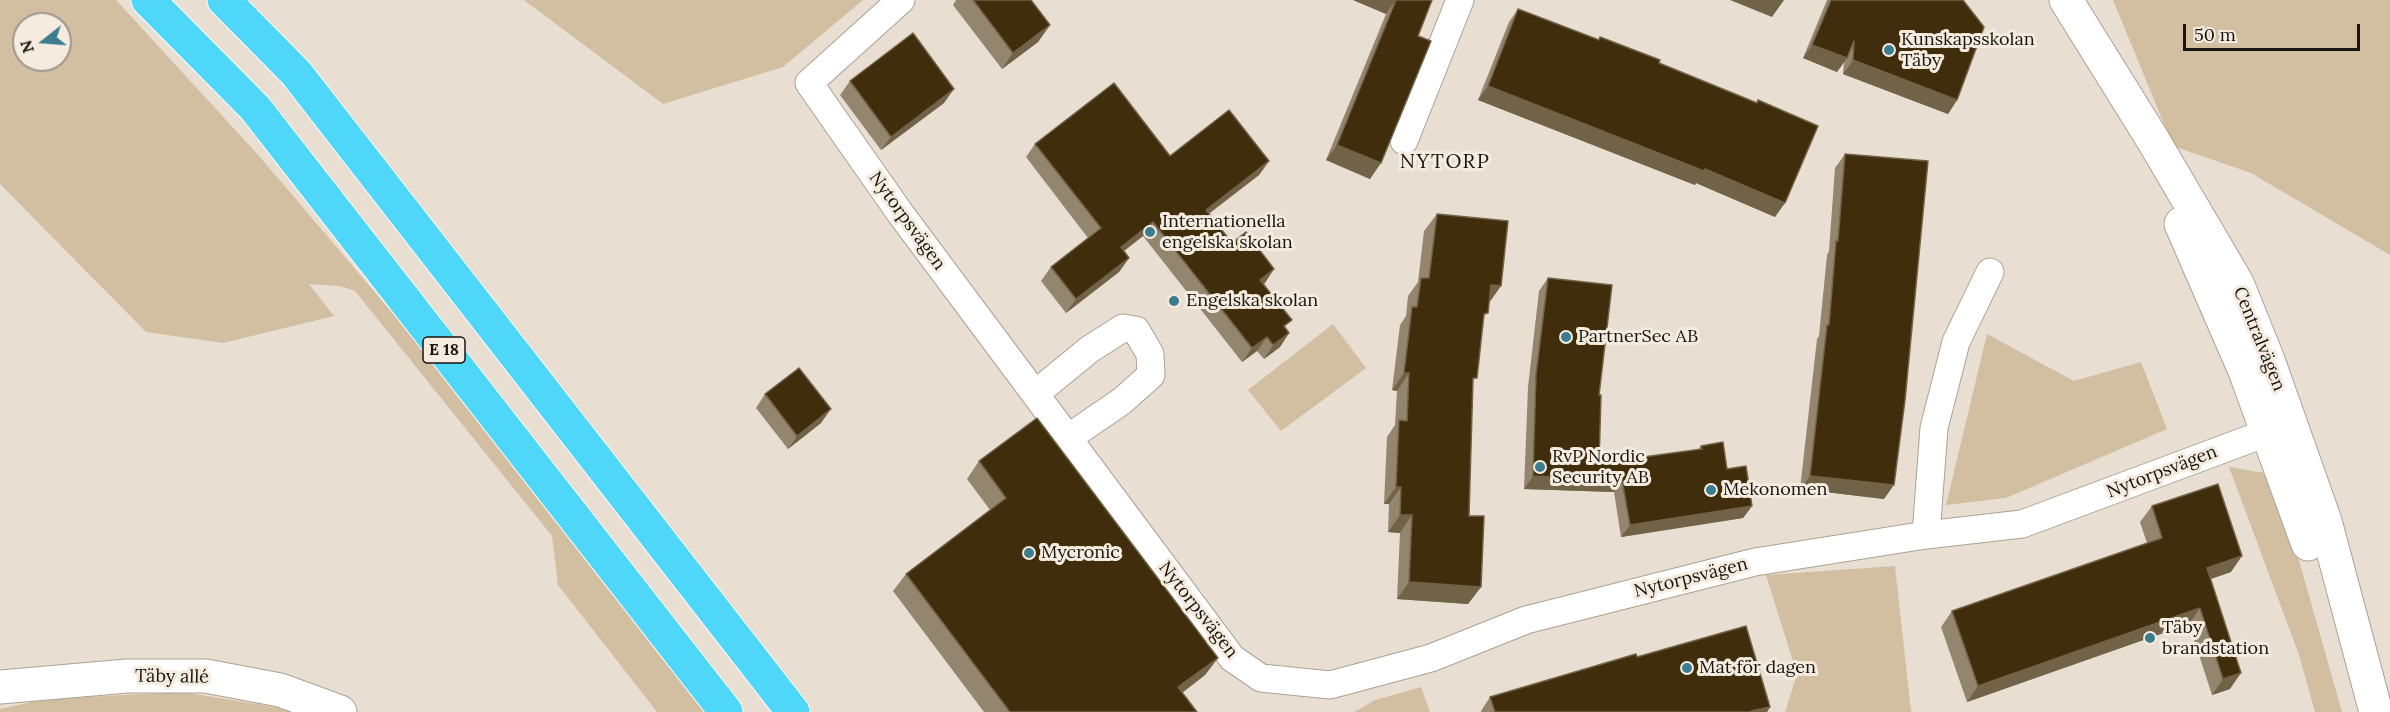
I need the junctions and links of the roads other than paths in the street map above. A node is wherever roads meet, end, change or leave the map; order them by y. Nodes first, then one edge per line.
1 (148, 0) edge
2 (224, 0) edge
3 (901, 0) edge
4 (1460, 0) edge
5 (2045, 0) edge
6 (2066, 0) edge
7 (1404, 141) dead end
8 (1990, 272) dead end
9 (1035, 394) junction
10 (2280, 428) junction
11 (1068, 438) junction
12 (1926, 535) junction
13 (0, 687) edge
14 (340, 712) edge
15 (726, 712) edge
16 (793, 712) edge
17 (2355, 712) edge
18 (2376, 712) edge

1 - 15 highway, E 18
2 - 16 highway
3 - 9 street, Nytorpsvägen
4 - 7 street
5 - 10 street, Centralvägen
6 - 10 street, Centralvägen
8 - 12 street
9 - 11 street, Nytorpsvägen
9 - 11 street
10 - 12 street, Nytorpsvägen
10 - 17 street, Centralvägen
10 - 18 street, Centralvägen
11 - 12 street, Nytorpsvägen
13 - 14 street, Täby allé

